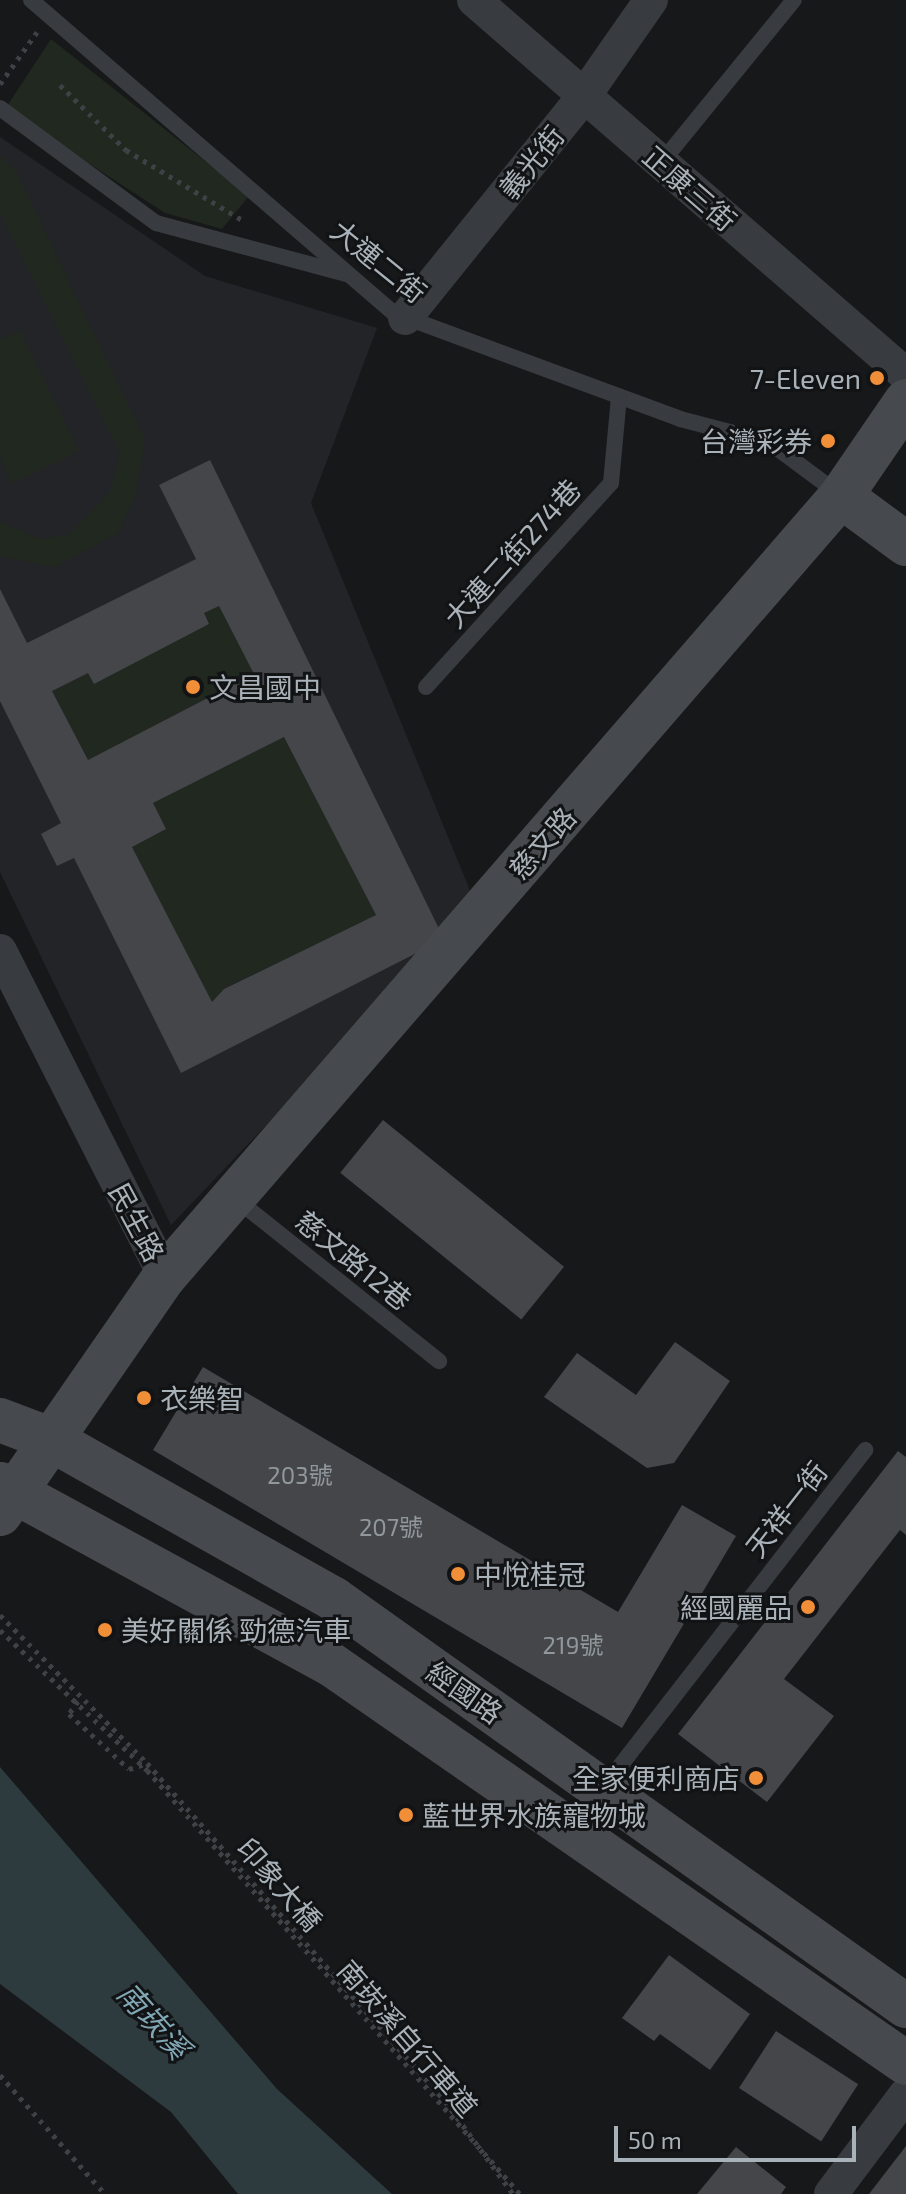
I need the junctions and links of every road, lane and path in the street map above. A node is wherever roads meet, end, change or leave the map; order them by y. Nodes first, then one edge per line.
1 (31, 0) edge
2 (474, 0) edge
3 (651, 0) edge
4 (794, 0) edge
5 (49, 15) junction
6 (0, 84) edge
7 (60, 85) dead end
8 (584, 96) junction
9 (4, 111) edge
10 (661, 163) junction
11 (247, 224) dead end
12 (352, 275) junction
13 (405, 318) junction
14 (906, 375) edge
15 (619, 396) junction
16 (906, 401) edge
17 (841, 496) junction
18 (906, 544) edge
19 (426, 687) dead end
20 (0, 951) edge
21 (236, 1199) junction
22 (165, 1276) junction
23 (439, 1361) dead end
24 (0, 1420) edge
25 (50, 1439) junction
26 (865, 1450) dead end
27 (7, 1496) edge
28 (0, 1615) edge
29 (0, 1630) edge
30 (78, 1701) junction
31 (147, 1763) junction
32 (602, 1790) junction
33 (906, 2006) edge
34 (906, 2063) edge
35 (0, 2075) edge
36 (906, 2094) edge
37 (105, 2194) edge
38 (513, 2194) edge
39 (520, 2194) edge
40 (831, 2194) edge

1 - 5 lane, 大連二街
2 - 8 street, 正康三街
3 - 8 street, 義光街
4 - 10 lane
5 - 6 path
5 - 12 lane, 大連二街
7 - 11 path
8 - 10 street, 正康三街
8 - 13 street, 義光街
9 - 12 lane
10 - 14 street, 正康三街
12 - 13 lane, 大連二街
13 - 15 lane, 大連二街
15 - 17 lane, 大連二街
15 - 19 lane, 大連二街274巷
16 - 17 street, 慈文路
17 - 18 street
17 - 21 street, 慈文路
20 - 22 street, 民生路
21 - 22 street, 慈文路
21 - 23 lane, 慈文路12巷
22 - 25 street, 民生路
24 - 25 street, 經國路
25 - 27 street, 民生路
25 - 32 street, 經國路
26 - 32 lane, 天祥一街
27 - 34 street, 經國路
28 - 31 path, 印象大橋, bridge
29 - 30 path, 南崁溪自行車道
30 - 31 path, bridge
30 - 39 path, 南崁溪自行車道
31 - 38 path, 印象大橋, bridge
32 - 33 street, 經國路
35 - 37 path
36 - 40 street

